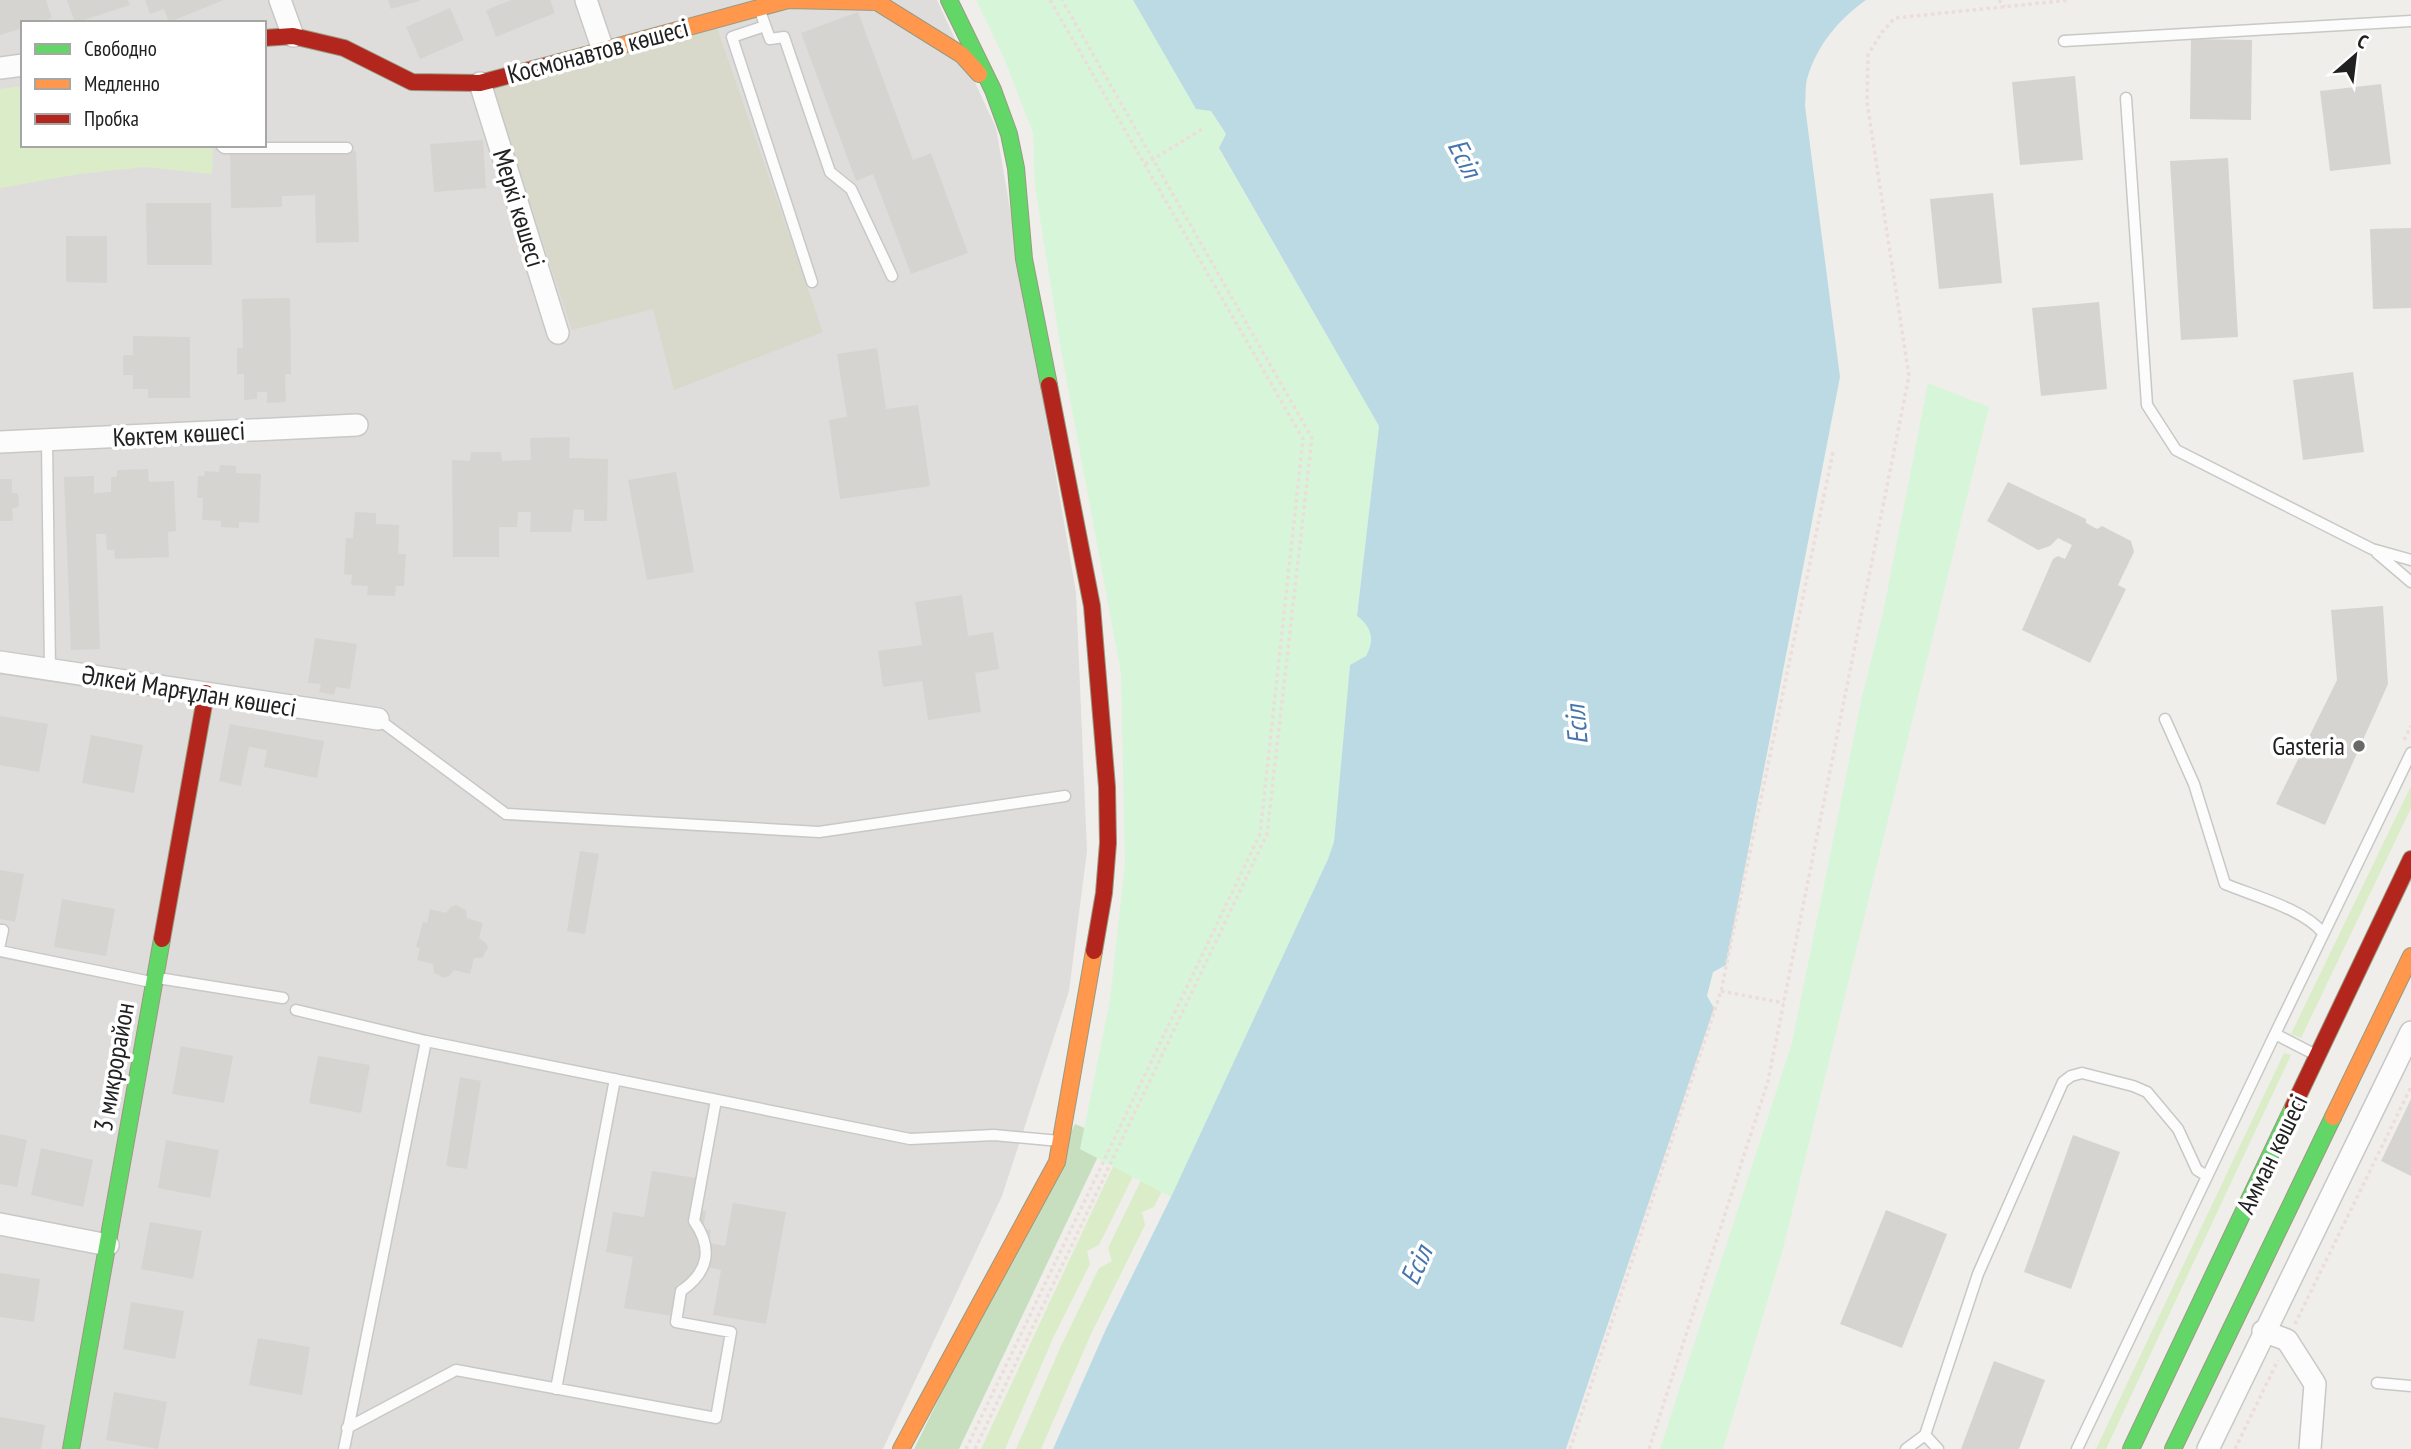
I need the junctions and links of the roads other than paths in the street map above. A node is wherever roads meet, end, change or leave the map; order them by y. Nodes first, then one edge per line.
1 (279, 0) edge
2 (586, 0) edge
3 (948, 0) edge
4 (878, 1) edge
5 (759, 8) junction
6 (2411, 21) edge
7 (765, 26) junction
8 (293, 36) junction
9 (266, 38) edge
10 (2064, 41) dead end
11 (603, 50) junction
12 (21, 65) edge
13 (0, 68) edge
14 (480, 83) junction
15 (993, 90) junction
16 (2126, 99) dead end
17 (223, 147) edge
18 (347, 148) dead end
19 (892, 276) dead end
20 (812, 282) dead end
21 (558, 333) dead end
22 (357, 425) dead end
23 (47, 441) junction
24 (0, 442) edge
25 (2372, 549) junction
26 (2411, 560) edge
27 (2411, 582) edge
28 (0, 662) edge
29 (50, 670) junction
30 (206, 694) junction
31 (378, 719) joint
32 (2165, 719) dead end
33 (2411, 754) edge
34 (1065, 796) dead end
35 (2411, 859) edge
36 (0, 930) edge
37 (2323, 933) junction
38 (0, 944) edge
39 (0, 951) edge
40 (2411, 956) edge
41 (155, 980) junction
42 (283, 998) dead end
43 (296, 1010) dead end
44 (2411, 1032) edge
45 (2275, 1034) junction
46 (426, 1041) junction
47 (2319, 1056) junction
48 (615, 1079) junction
49 (716, 1100) junction
50 (1062, 1141) junction
51 (2207, 1176) junction
52 (0, 1223) edge
53 (108, 1245) junction
54 (2263, 1331) junction
55 (2377, 1383) dead end
56 (2411, 1386) edge
57 (556, 1388) junction
58 (347, 1428) junction
59 (1925, 1435) junction
60 (71, 1449) edge
61 (344, 1449) edge
62 (901, 1449) edge
63 (1906, 1449) edge
64 (1938, 1449) edge
65 (2077, 1449) edge
66 (2131, 1449) edge
67 (2173, 1449) edge
68 (2208, 1449) edge
69 (2310, 1449) edge

1 - 8 street
2 - 11 street
3 - 15 street
4 - 5 street, Космонавтов көшесі
4 - 15 street, Космонавтов көшесі
5 - 7 lane
5 - 11 street, Космонавтов көшесі
6 - 10 lane
7 - 19 lane
7 - 20 lane
8 - 9 street, Космонавтов көшесі
8 - 14 street, Космонавтов көшесі
11 - 14 street, Космонавтов көшесі
12 - 13 street
14 - 21 street, Меркі көшесі
15 - 50 street
16 - 25 lane
17 - 18 lane
22 - 23 street, Көктем көшесі
23 - 24 street, Көктем көшесі
23 - 29 lane
25 - 26 lane
25 - 27 lane
28 - 29 street, Әлкей Марғұлан көшесі
29 - 30 street, Әлкей Марғұлан көшесі
30 - 31 street, Әлкей Марғұлан көшесі
30 - 41 street, 3 микрорайон
31 - 34 lane
32 - 37 lane
33 - 37 lane
35 - 47 street, Амман көшесі
36 - 38 lane
37 - 45 lane
39 - 41 lane
40 - 67 street, Амман көшесі
41 - 42 lane
41 - 53 street, 3 микрорайон
43 - 46 lane
44 - 54 street
45 - 47 lane
45 - 51 lane
46 - 48 lane
46 - 58 lane
47 - 66 street, Амман көшесі
48 - 49 lane
48 - 57 lane
49 - 50 lane
49 - 57 lane
50 - 62 street
51 - 59 lane
51 - 65 lane
52 - 53 street
53 - 60 street, 3 микрорайон
54 - 68 street
54 - 69 street
55 - 56 lane
57 - 58 lane
58 - 61 lane
59 - 63 lane
59 - 64 lane

